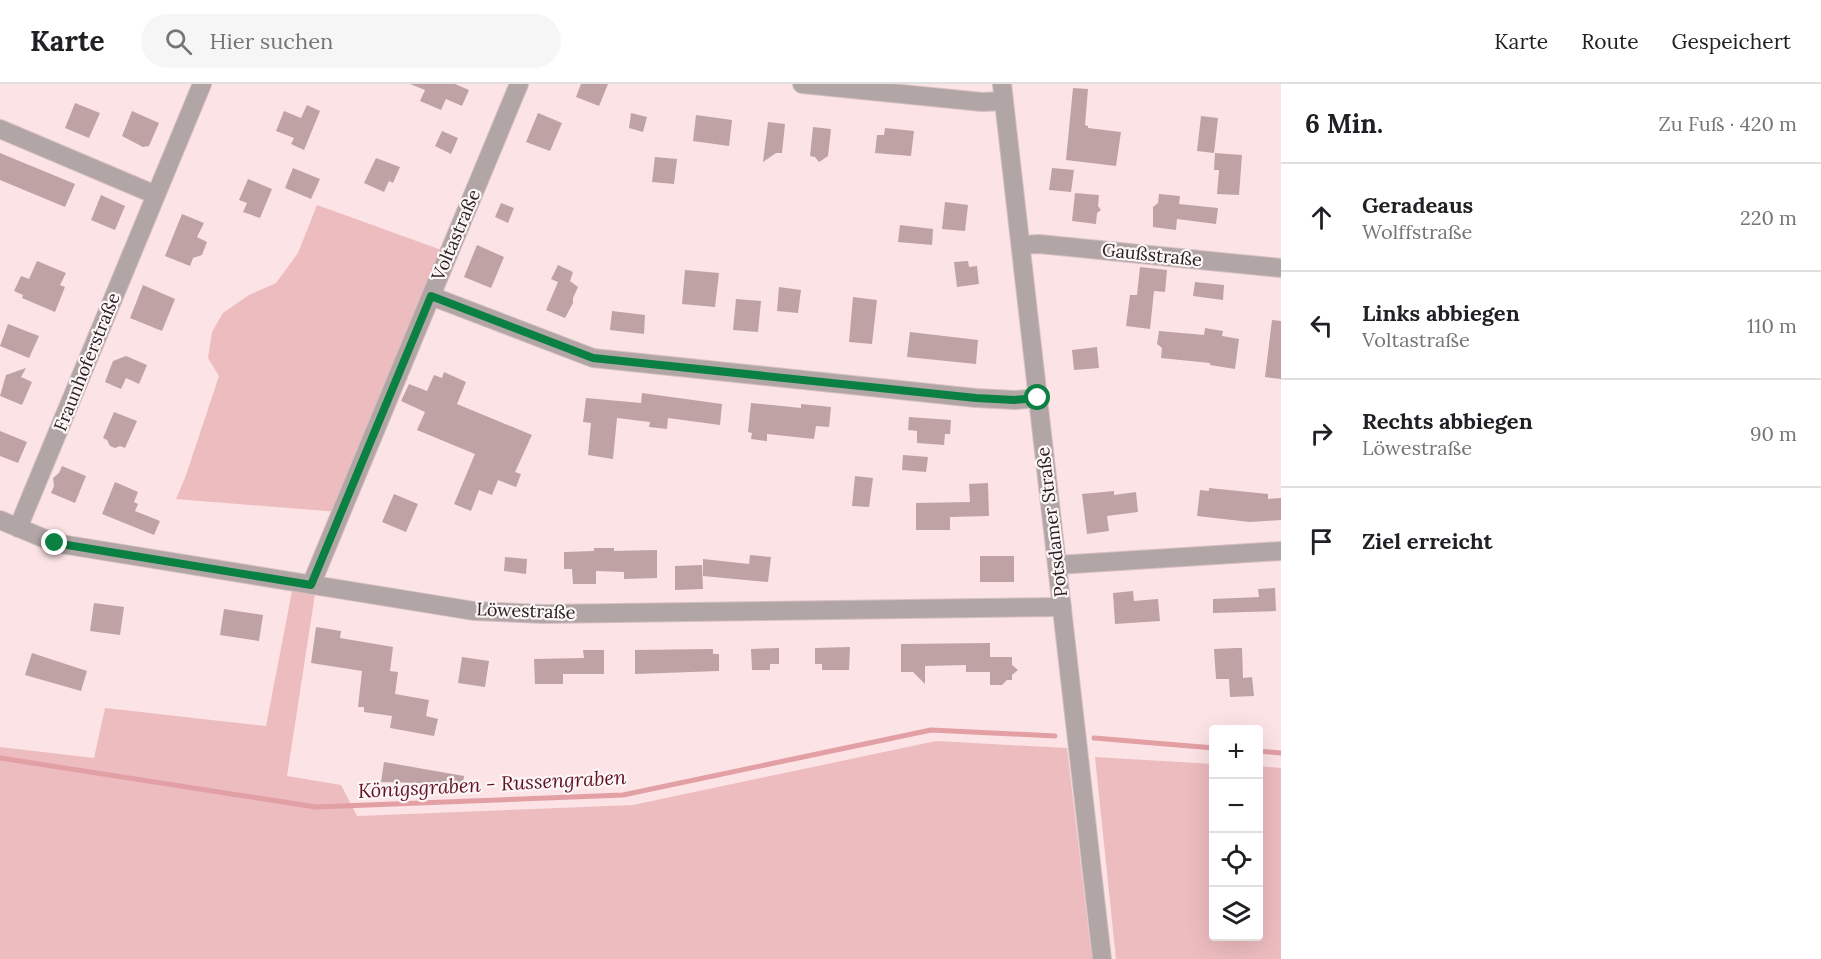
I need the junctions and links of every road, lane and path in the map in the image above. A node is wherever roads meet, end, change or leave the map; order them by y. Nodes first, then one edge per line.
1 (202, 84) edge
2 (519, 84) edge
3 (802, 84) edge
4 (1003, 92) edge
5 (0, 129) edge
6 (156, 195) junction
7 (1022, 245) junction
8 (1281, 268) edge
9 (431, 296) junction
10 (1038, 398) junction
11 (0, 520) edge
12 (18, 528) junction
13 (1281, 551) edge
14 (1057, 565) junction
15 (311, 585) junction
16 (1062, 608) junction
17 (1102, 959) edge

1 - 6 street, Fraunhoferstraße
2 - 9 street, Voltastraße
3 - 4 street
4 - 7 street, Potsdamer Straße
5 - 6 street
6 - 12 street, Fraunhoferstraße
7 - 8 street, Gaußstraße
7 - 10 street, Potsdamer Straße
9 - 10 street
9 - 15 street, Voltastraße
10 - 14 street, Potsdamer Straße
11 - 12 street, Löwestraße
12 - 15 street, Löwestraße
13 - 14 street
14 - 16 street, Potsdamer Straße
15 - 16 street, Löwestraße
16 - 17 street, Potsdamer Straße

